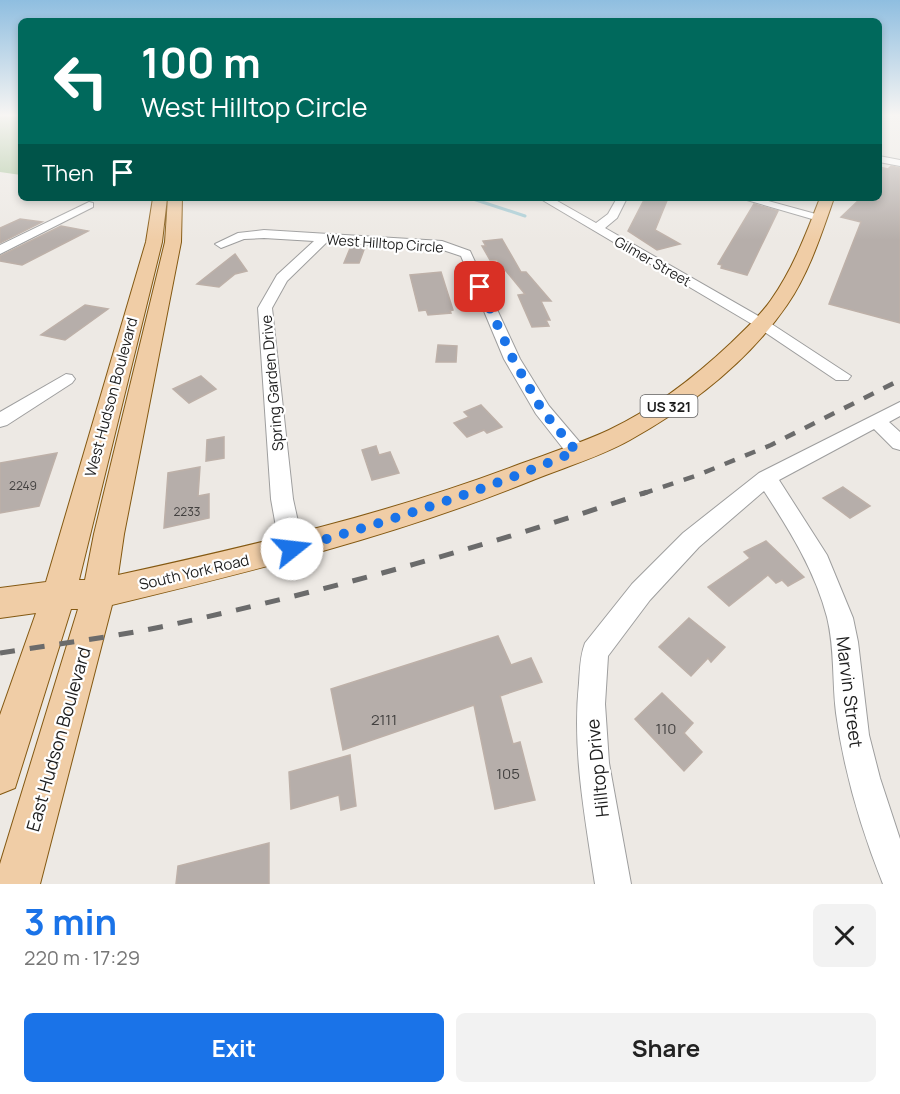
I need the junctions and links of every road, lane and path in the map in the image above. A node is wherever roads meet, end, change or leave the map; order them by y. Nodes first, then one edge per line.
1 (882, 160) edge
2 (900, 163) edge
3 (160, 201) edge
4 (175, 201) edge
5 (549, 201) edge
6 (620, 201) edge
7 (768, 201) edge
8 (89, 205) dead end
9 (823, 208) edge
10 (598, 228) junction
11 (323, 239) junction
12 (221, 244) dead end
13 (0, 250) edge
14 (762, 324) junction
15 (842, 376) dead end
16 (66, 379) dead end
17 (900, 408) edge
18 (0, 421) edge
19 (877, 421) junction
20 (900, 443) edge
21 (576, 451) junction
22 (766, 478) junction
23 (292, 549) junction
24 (99, 594) junction
25 (59, 595) junction
26 (0, 603) edge
27 (0, 774) edge
28 (900, 882) edge
29 (17, 884) edge
30 (613, 884) edge

1 - 2 street
3 - 25 main road, West Hudson Boulevard
4 - 24 main road, West Hudson Boulevard
5 - 10 street, Gilmer Street
6 - 10 street
7 - 9 street
8 - 13 street
9 - 14 main road, South York Road / US 321
10 - 14 street, Gilmer Street
11 - 12 street, West Hilltop Circle
11 - 21 street, West Hilltop Circle
11 - 23 street, Spring Garden Drive
14 - 15 street, Gilmer Street
14 - 21 main road, South York Road / US 321
16 - 18 street
17 - 19 street
19 - 20 street
19 - 22 street
21 - 23 main road, South York Road / US 321
22 - 28 street, Marvin Street
22 - 30 street, Hilltop Drive
23 - 24 main road, South York Road / US 321
24 - 25 main road, South York Road / US 321
24 - 29 main road, East Hudson Boulevard
25 - 26 main road, South York Road / US 321
25 - 27 main road

